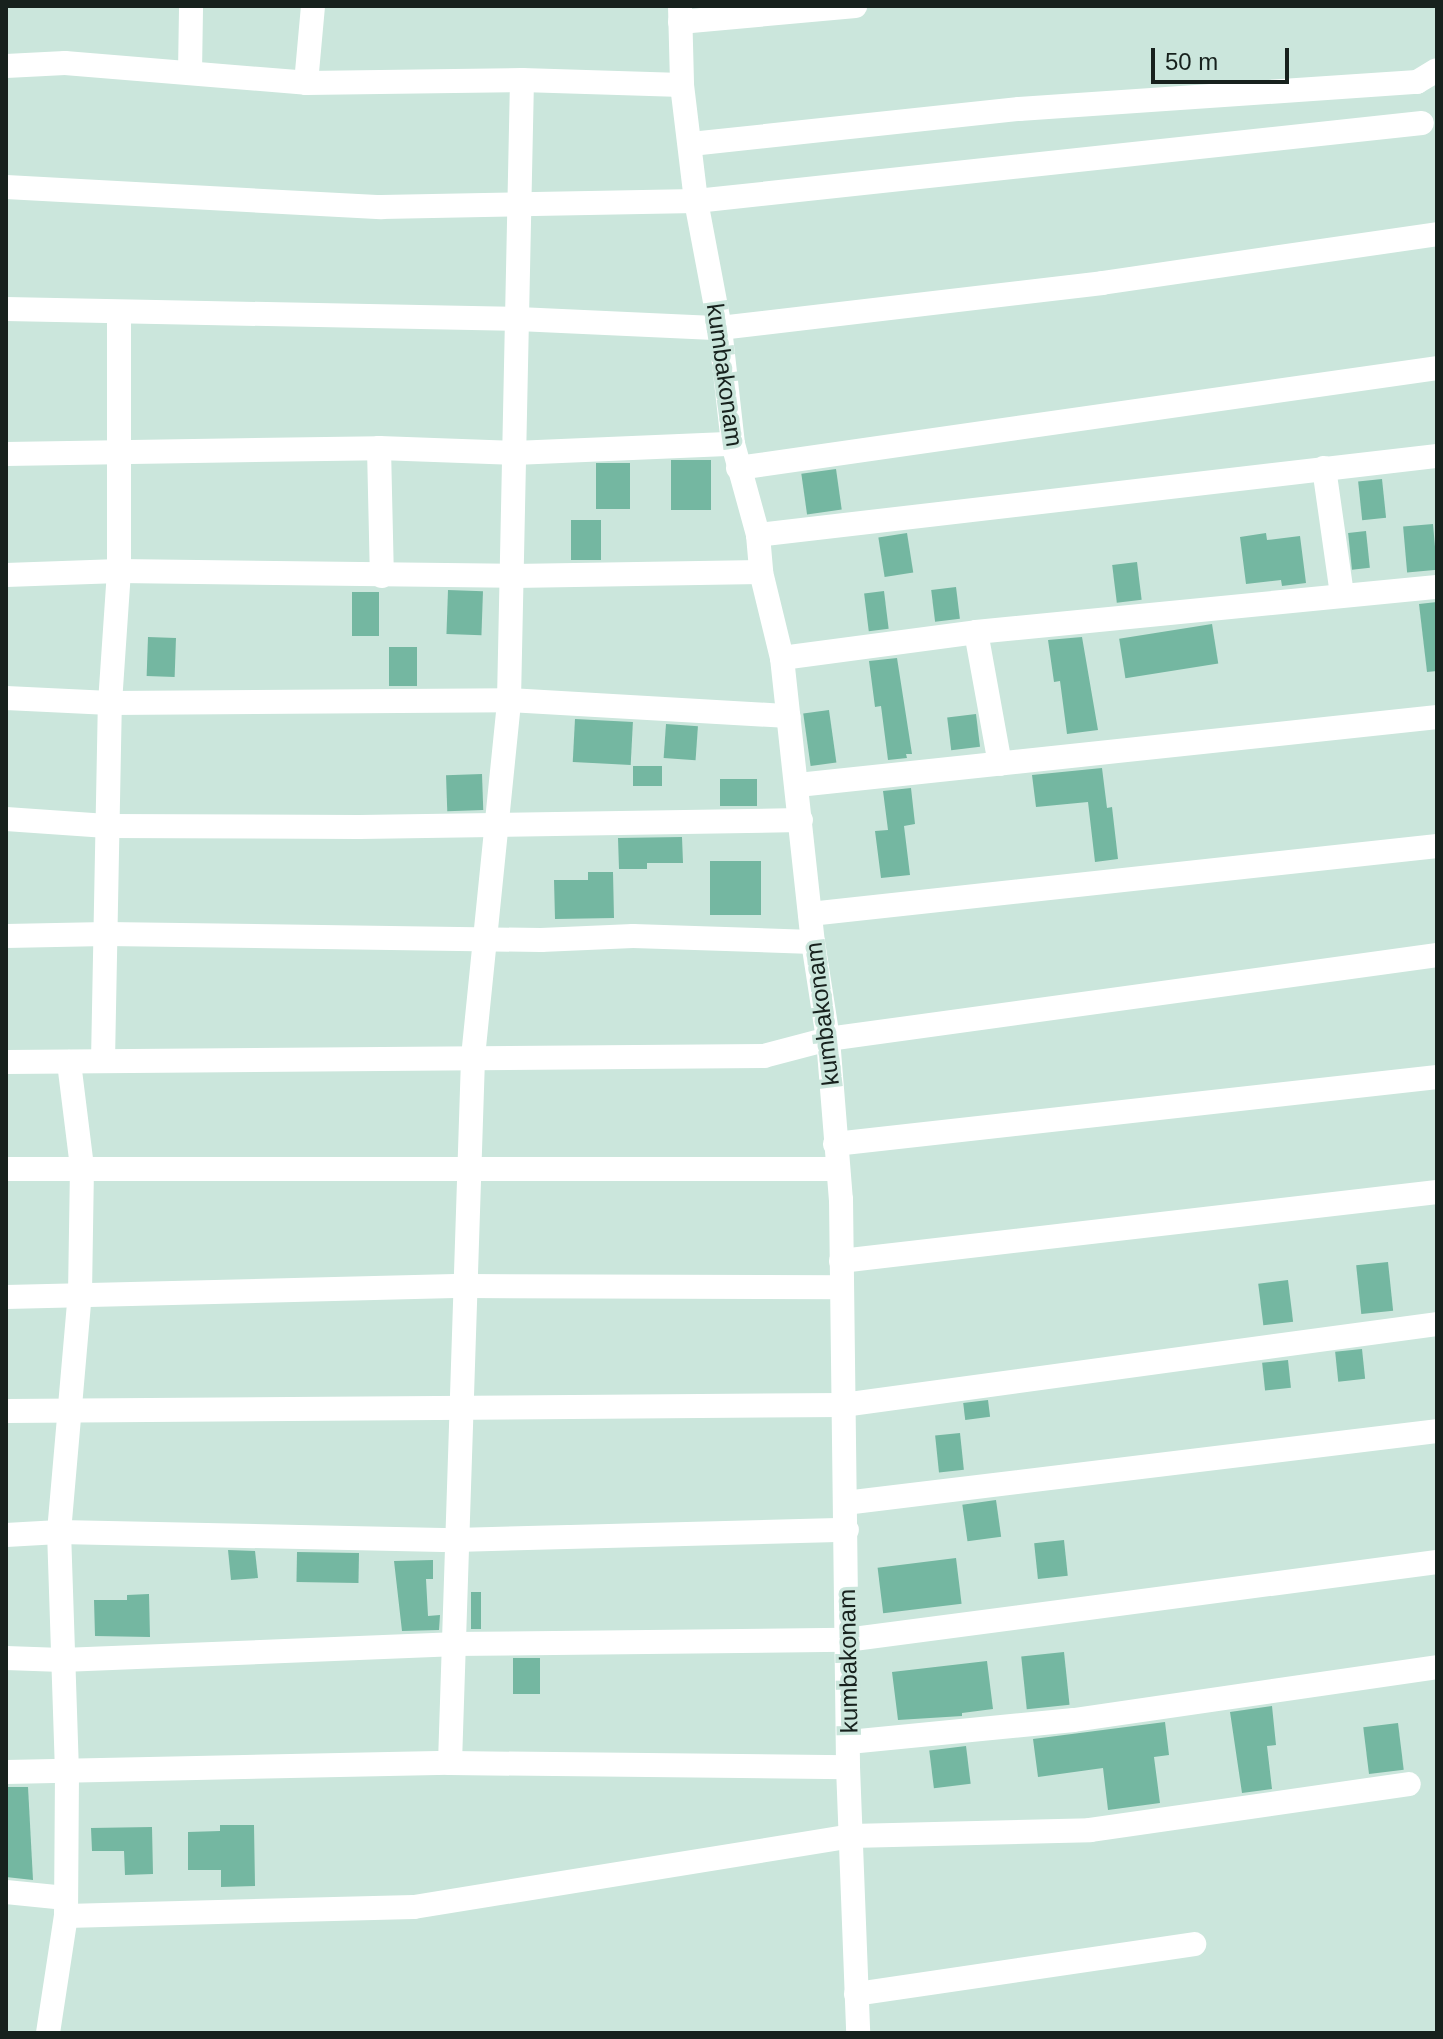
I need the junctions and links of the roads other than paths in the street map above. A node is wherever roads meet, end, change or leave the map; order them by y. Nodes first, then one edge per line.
1 (191, 6) edge
2 (313, 6) edge
3 (855, 6) edge
4 (680, 14) edge
5 (6, 66) edge
6 (1436, 72) edge
7 (190, 73) junction
8 (522, 80) junction
9 (306, 83) junction
10 (682, 85) junction
11 (1422, 123) dead end
12 (691, 144) junction
13 (6, 187) edge
14 (696, 201) junction
15 (521, 205) junction
16 (1437, 234) edge
17 (6, 309) edge
18 (119, 313) junction
19 (518, 319) junction
20 (720, 328) junction
21 (1437, 368) edge
22 (733, 444) junction
23 (379, 448) junction
24 (119, 450) junction
25 (514, 453) junction
26 (6, 454) edge
27 (1437, 456) edge
28 (738, 468) junction
29 (1324, 468) junction
30 (758, 535) junction
31 (119, 571) junction
32 (761, 572) junction
33 (6, 575) edge
34 (382, 576) junction
35 (513, 576) junction
36 (1437, 587) edge
37 (1342, 595) junction
38 (976, 632) junction
39 (782, 658) junction
40 (6, 698) edge
41 (509, 700) junction
42 (110, 703) junction
43 (789, 716) junction
44 (1437, 717) edge
45 (1000, 764) junction
46 (798, 785) junction
47 (6, 819) edge
48 (801, 820) junction
49 (107, 826) junction
50 (497, 827) junction
51 (1437, 846) edge
52 (810, 914) junction
53 (106, 934) junction
54 (6, 936) edge
55 (482, 940) junction
56 (813, 942) junction
57 (1437, 955) edge
58 (828, 1039) junction
59 (473, 1057) junction
60 (103, 1061) junction
61 (6, 1062) edge
62 (69, 1062) junction
63 (1437, 1077) edge
64 (835, 1144) junction
65 (82, 1167) junction
66 (471, 1167) junction
67 (6, 1169) edge
68 (837, 1169) junction
69 (1437, 1192) edge
70 (841, 1261) junction
71 (465, 1286) junction
72 (842, 1287) junction
73 (80, 1294) junction
74 (6, 1297) edge
75 (1437, 1324) edge
76 (843, 1405) junction
77 (463, 1407) junction
78 (70, 1408) junction
79 (6, 1411) edge
80 (1437, 1431) edge
81 (845, 1503) junction
82 (847, 1530) junction
83 (59, 1532) junction
84 (6, 1535) edge
85 (455, 1540) junction
86 (1437, 1562) edge
87 (846, 1640) junction
88 (452, 1644) junction
89 (6, 1658) edge
90 (62, 1660) junction
91 (1437, 1667) edge
92 (849, 1742) junction
93 (450, 1763) junction
94 (848, 1767) junction
95 (6, 1772) edge
96 (67, 1772) junction
97 (1409, 1784) dead end
98 (851, 1836) junction
99 (6, 1892) edge
100 (66, 1907) junction
101 (1194, 1944) dead end
102 (856, 1994) junction
103 (48, 2033) edge
104 (858, 2033) edge

1 - 7 street
2 - 9 street
3 - 4 street
4 - 10 street, kumbakonam
5 - 7 street
6 - 12 street
7 - 9 street
8 - 9 street
8 - 10 street
8 - 15 street
10 - 12 street, kumbakonam
11 - 14 street
12 - 14 street, kumbakonam
13 - 15 street
14 - 15 street
14 - 20 street, kumbakonam
15 - 19 street
16 - 20 street
17 - 18 street
18 - 19 street
18 - 24 street
19 - 20 street
19 - 25 street
20 - 22 street, kumbakonam
21 - 28 street
22 - 25 street
22 - 28 street, kumbakonam
23 - 24 street
23 - 25 street
23 - 34 street
24 - 26 street
24 - 31 street
25 - 35 street
27 - 29 street
28 - 30 street, kumbakonam
29 - 30 street
29 - 37 street
30 - 32 street, kumbakonam
31 - 33 street
31 - 34 street
31 - 42 street
32 - 35 street
32 - 39 street, kumbakonam
34 - 35 street
35 - 41 street
36 - 37 street
37 - 38 street
38 - 39 street
38 - 45 street
39 - 43 street, kumbakonam
40 - 42 street
41 - 42 street
41 - 43 street
41 - 50 street
42 - 49 street
43 - 46 street, kumbakonam
44 - 45 street
45 - 46 street
46 - 48 street, kumbakonam
47 - 49 street
48 - 50 street
48 - 52 street, kumbakonam
49 - 50 street
49 - 53 street
50 - 55 street
51 - 52 street
52 - 56 street, kumbakonam
53 - 54 street
53 - 55 street
53 - 60 street
55 - 56 street
55 - 59 street
56 - 58 street, kumbakonam
57 - 58 street
58 - 59 street
58 - 64 street, kumbakonam
59 - 60 street
59 - 66 street
60 - 62 street
61 - 62 street
62 - 65 street
63 - 64 street
64 - 68 street, kumbakonam
65 - 66 street
65 - 67 street
65 - 73 street
66 - 68 street
66 - 71 street
68 - 70 street, kumbakonam
69 - 70 street
70 - 72 street, kumbakonam
71 - 72 street
71 - 73 street
71 - 77 street
72 - 76 street, kumbakonam
73 - 74 street
73 - 78 street
75 - 76 street
76 - 77 street
76 - 81 street, kumbakonam
77 - 78 street
77 - 85 street
78 - 79 street
78 - 83 street
80 - 81 street
81 - 82 street, kumbakonam
82 - 85 street
82 - 87 street, kumbakonam
83 - 84 street
83 - 85 street
83 - 90 street
85 - 88 street
86 - 87 street
87 - 88 street
87 - 92 street, kumbakonam
88 - 90 street
88 - 93 street
89 - 90 street
90 - 96 street
91 - 92 street
92 - 94 street, kumbakonam
93 - 94 street
93 - 96 street
94 - 98 street, kumbakonam
95 - 96 street
96 - 100 street
97 - 98 street
98 - 100 street
98 - 102 street, kumbakonam
99 - 100 street
100 - 103 street
101 - 102 street
102 - 104 street, kumbakonam

